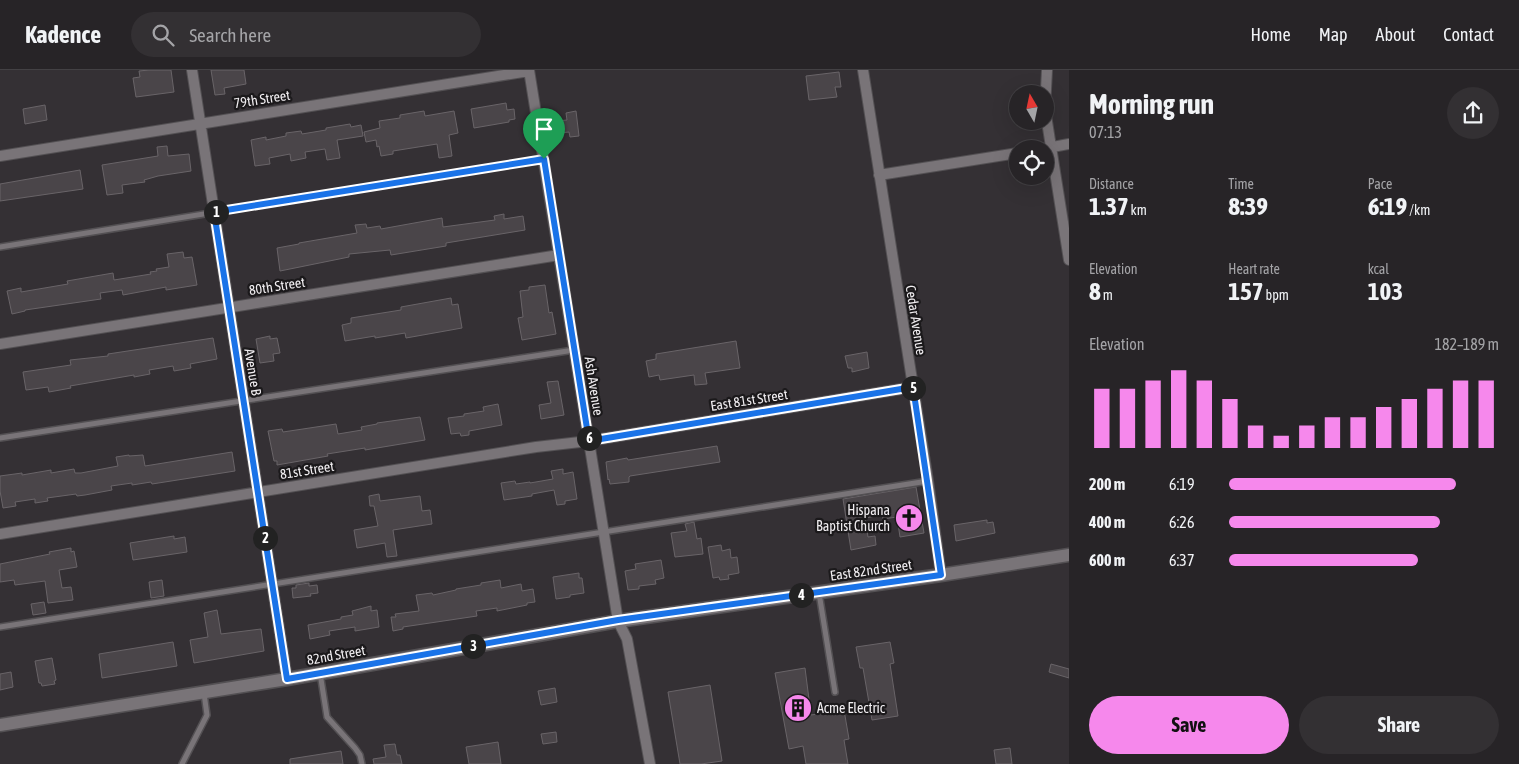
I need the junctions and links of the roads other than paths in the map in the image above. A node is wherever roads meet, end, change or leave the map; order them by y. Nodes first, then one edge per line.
1 (192, 70) edge
2 (529, 70) edge
3 (863, 70) edge
4 (1047, 70) edge
5 (200, 123) junction
6 (1046, 140) edge
7 (1069, 144) edge
8 (1054, 147) edge
9 (1009, 154) edge
10 (0, 156) edge
11 (544, 159) junction
12 (879, 175) junction
13 (1054, 185) edge
14 (214, 212) junction
15 (0, 247) edge
16 (559, 255) junction
17 (1069, 260) edge
18 (229, 307) junction
19 (0, 344) edge
20 (574, 350) junction
21 (913, 387) junction
22 (244, 400) junction
23 (0, 438) edge
24 (589, 441) junction
25 (928, 481) junction
26 (258, 492) junction
27 (604, 532) junction
28 (0, 534) edge
29 (1069, 554) edge
30 (941, 575) junction
31 (273, 583) junction
32 (819, 592) junction
33 (618, 620) junction
34 (0, 626) edge
35 (320, 673) junction
36 (287, 679) junction
37 (204, 692) junction
38 (835, 692) dead end
39 (0, 724) edge
40 (182, 764) edge
41 (362, 764) edge
42 (650, 764) edge

1 - 5 street, Avenue B
2 - 5 street, 79th Street
2 - 11 street, Ash Avenue
3 - 12 street, Cedar Avenue
4 - 6 street
5 - 10 street, 79th Street
5 - 14 street, Avenue B
7 - 8 street
9 - 12 street
11 - 14 lane
11 - 16 street, Ash Avenue
12 - 21 street, Cedar Avenue
13 - 17 street
14 - 15 lane
14 - 18 street, Avenue B
16 - 18 street, 80th Street
16 - 20 street, Ash Avenue
18 - 19 street, 80th Street
18 - 22 street, Avenue B
20 - 22 lane
20 - 24 street, Ash Avenue
21 - 24 street, East 81st Street
21 - 25 street, Cedar Avenue
22 - 23 lane
22 - 26 street, Avenue B
24 - 26 street, 81st Street
24 - 27 street, Ash Avenue
25 - 27 lane
25 - 30 street, Cedar Avenue
26 - 28 street, 81st Street
26 - 31 street, Avenue B
27 - 31 lane
27 - 33 street, Ash Avenue
29 - 30 street, East 82nd Street
30 - 32 street, East 82nd Street
31 - 34 lane
31 - 36 street, Avenue B
32 - 33 street, East 82nd Street
32 - 38 lane
33 - 35 street, 82nd Street
33 - 42 street, Ash Avenue
35 - 36 street, 82nd Street
35 - 41 lane
36 - 37 street, 82nd Street
37 - 39 street, 82nd Street
37 - 40 lane

